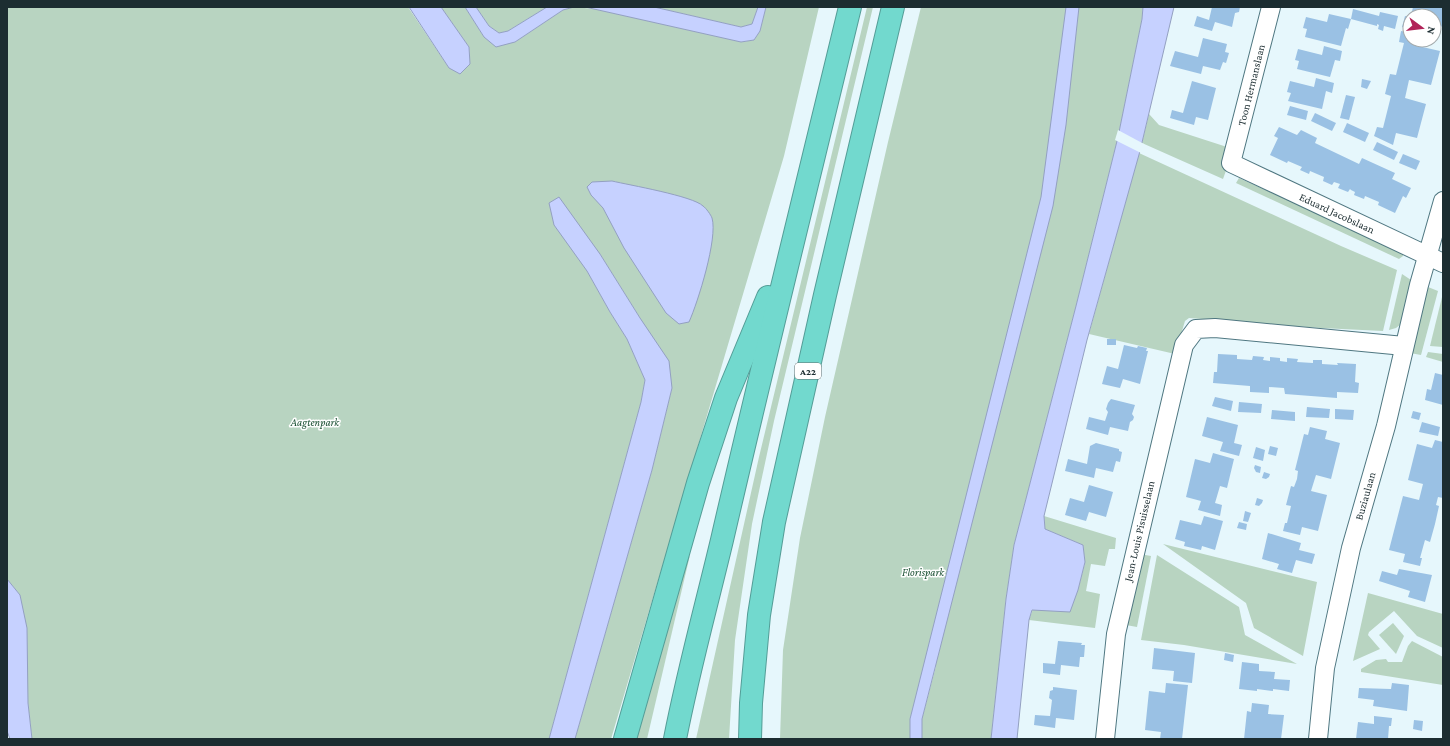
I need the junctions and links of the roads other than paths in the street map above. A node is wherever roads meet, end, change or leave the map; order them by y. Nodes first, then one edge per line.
1 (850, 7) edge
2 (893, 7) edge
3 (1271, 7) edge
4 (1231, 163) joint
5 (1443, 201) edge
6 (798, 225) junction
7 (1435, 260) edge
8 (1404, 346) junction
9 (625, 739) edge
10 (675, 739) edge
11 (750, 739) edge
12 (1105, 739) edge
13 (1318, 739) edge

1 - 6 highway
2 - 11 highway, A22
3 - 4 street, Toon Hermanslaan
4 - 7 street, Eduard Jacobslaan
5 - 7 street, Buziaulaan
6 - 9 highway
6 - 10 highway
7 - 8 street, Buziaulaan
8 - 12 street, Jean-Louis Pisuisselaan
8 - 13 street, Buziaulaan

